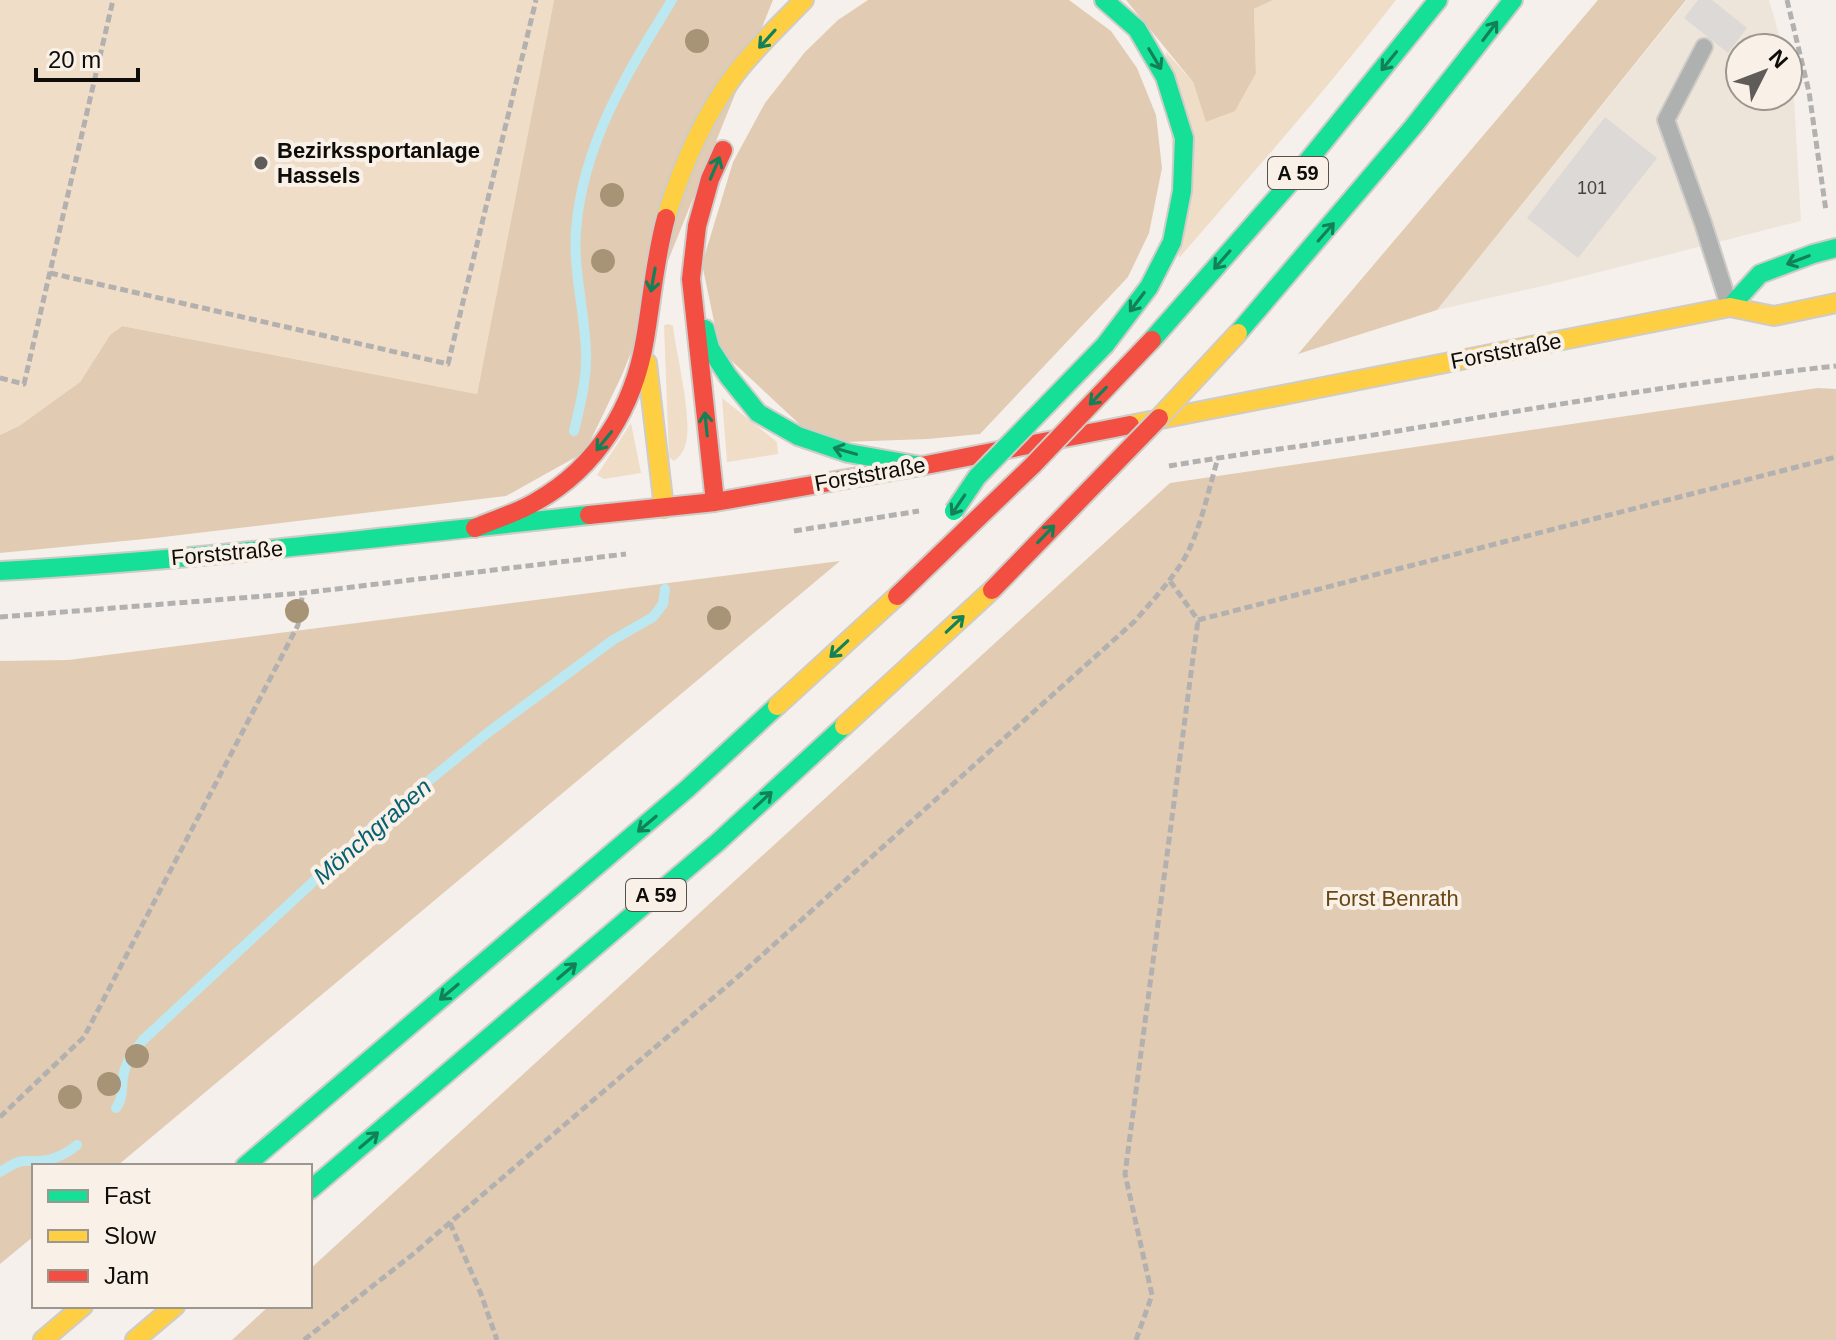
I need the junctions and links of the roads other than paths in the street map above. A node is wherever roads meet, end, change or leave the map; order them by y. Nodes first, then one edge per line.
1 (804, 0) edge
2 (1104, 0) edge
3 (1438, 0) edge
4 (1513, 0) edge
5 (1704, 47) dead end
6 (731, 134) dead end
7 (1836, 248) edge
8 (691, 279) junction
9 (1836, 303) edge
10 (1730, 307) junction
11 (645, 344) junction
12 (921, 466) junction
13 (715, 502) junction
14 (664, 508) junction
15 (475, 528) junction
16 (0, 571) edge
17 (897, 596) junction
18 (247, 1164) edge
19 (312, 1188) edge
20 (81, 1308) edge
21 (173, 1308) edge
22 (43, 1340) edge
23 (135, 1340) edge

1 -> 11 main road
2 -> 17 main road, bridge
3 -> 17 main road, A 59, bridge
19 -> 4 main road, A 59, bridge
5 - 10 lane
8 -> 6 main road
7 -> 10 main road
12 -> 8 main road
13 -> 8 main road
9 - 10 main road, Forststraße
10 - 12 main road, Forststraße
11 - 14 main road
11 -> 15 main road
12 - 13 main road, Forststraße
13 - 14 main road, Forststraße
14 - 15 main road, Forststraße
15 - 16 main road, Forststraße
17 -> 18 main road, A 59
20 - 22 main road
21 - 23 main road

